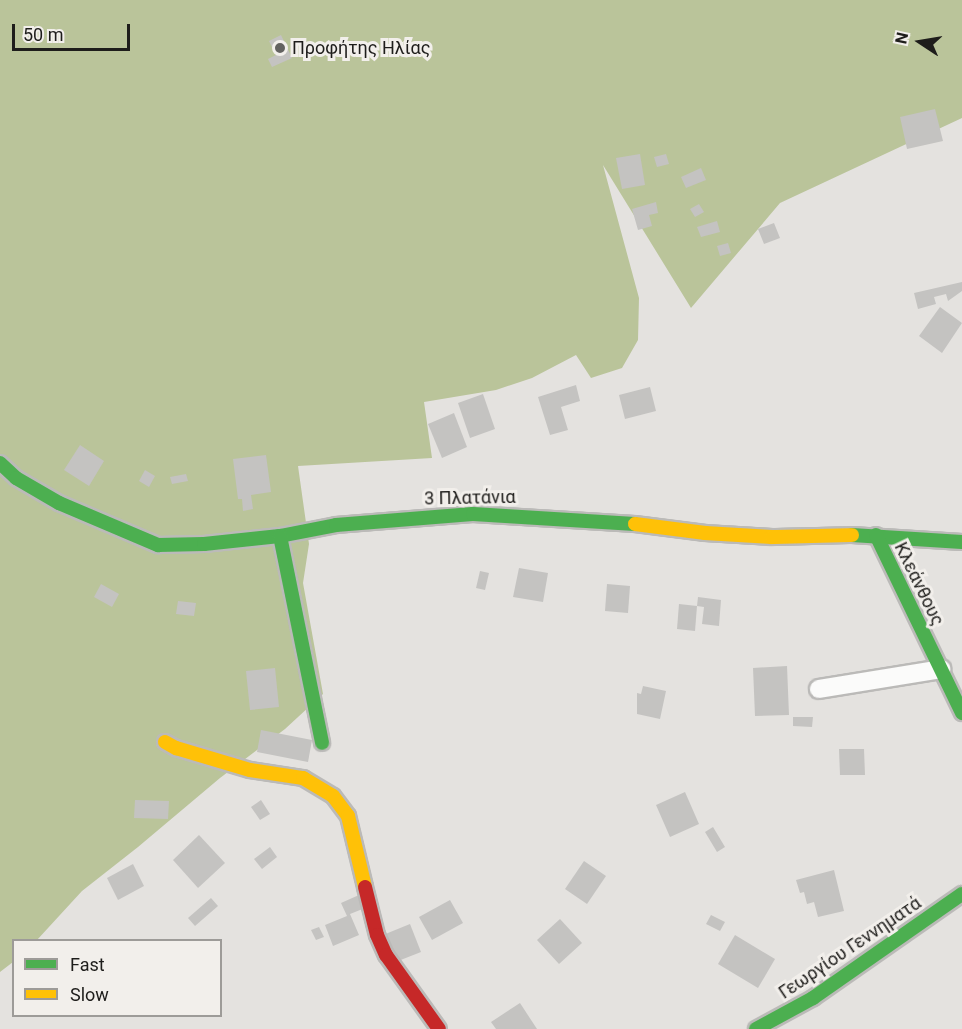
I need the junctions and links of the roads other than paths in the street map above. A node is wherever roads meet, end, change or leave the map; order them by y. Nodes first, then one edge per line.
1 (0, 464) edge
2 (876, 535) junction
3 (280, 536) junction
4 (962, 542) edge
5 (941, 669) junction
6 (819, 689) dead end
7 (962, 713) edge
8 (165, 742) dead end
9 (322, 743) dead end
10 (962, 894) edge
11 (439, 1029) edge
12 (756, 1029) edge

1 - 3 street, 3 Πλατάνια
2 - 3 street, 3 Πλατάνια
2 - 4 street, 3 Πλατάνια
2 - 5 street, Κλεάνθους
3 - 9 street
5 - 6 street
5 - 7 street, Κλεάνθους
8 - 11 street
10 - 12 street, Γεωργίου Γεννηματά

